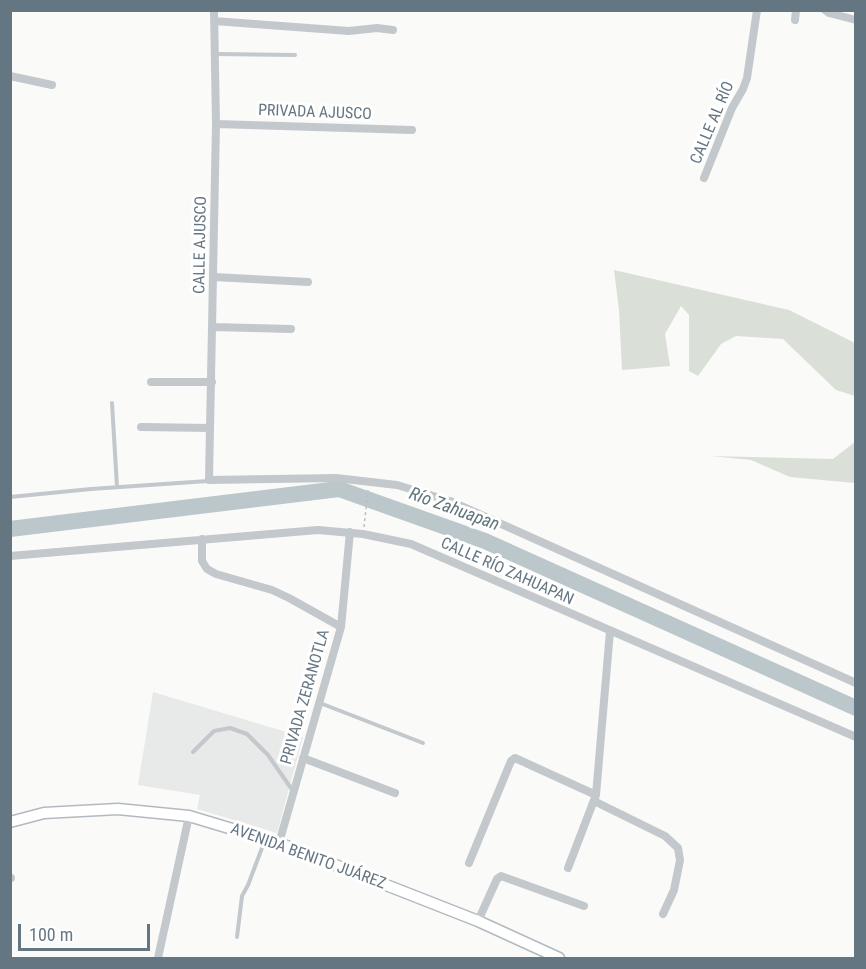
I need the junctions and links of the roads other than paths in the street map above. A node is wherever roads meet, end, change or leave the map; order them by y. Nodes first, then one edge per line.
1 (214, 10) edge
2 (757, 10) edge
3 (796, 10) edge
4 (825, 10) edge
5 (795, 20) dead end
6 (855, 20) edge
7 (214, 21) junction
8 (393, 30) dead end
9 (215, 54) junction
10 (295, 56) dead end
11 (10, 76) edge
12 (52, 85) dead end
13 (216, 124) junction
14 (412, 130) dead end
15 (704, 178) dead end
16 (214, 277) junction
17 (308, 282) dead end
18 (213, 327) junction
19 (291, 329) dead end
20 (151, 382) dead end
21 (212, 382) junction
22 (112, 403) dead end
23 (141, 427) dead end
24 (210, 428) junction
25 (209, 480) junction
26 (117, 487) junction
27 (10, 497) edge
28 (351, 532) junction
29 (202, 539) junction
30 (10, 556) edge
31 (341, 627) junction
32 (610, 631) junction
33 (855, 683) edge
34 (319, 702) junction
35 (855, 737) edge
36 (423, 743) dead end
37 (193, 752) dead end
38 (303, 758) junction
39 (294, 792) junction
40 (395, 793) dead end
41 (595, 798) junction
42 (189, 816) junction
43 (10, 822) edge
44 (265, 839) junction
45 (279, 843) junction
46 (469, 863) dead end
47 (568, 868) dead end
48 (584, 906) dead end
49 (663, 914) dead end
50 (478, 921) junction
51 (237, 937) dead end
52 (553, 957) edge
53 (158, 958) edge

1 - 7 street, CALLE AJUSCO
2 - 15 street, CALLE AL RÍO
3 - 5 street
4 - 6 street
7 - 8 street
7 - 9 street, CALLE AJUSCO
9 - 10 lane
9 - 13 street, CALLE AJUSCO
11 - 12 street
13 - 14 street, PRIVADA AJUSCO
13 - 16 street, CALLE AJUSCO
16 - 17 street
16 - 18 street, CALLE AJUSCO
18 - 19 street
18 - 21 street, CALLE AJUSCO
20 - 21 street
21 - 24 street, CALLE AJUSCO
22 - 26 lane
23 - 24 street
24 - 25 street, CALLE AJUSCO
25 - 26 lane
25 - 33 street
26 - 27 lane
28 - 29 street, CALLE RÍO ZAHUAPAN
28 - 31 street
28 - 32 street, CALLE RÍO ZAHUAPAN
29 - 30 street, CALLE RÍO ZAHUAPAN
29 - 31 street, PRIVADA ZERANOTLA
31 - 34 street, PRIVADA ZERANOTLA
32 - 35 street, CALLE RÍO ZAHUAPAN
32 - 41 street
34 - 36 lane
34 - 38 street, PRIVADA ZERANOTLA
37 - 39 lane
38 - 39 street, PRIVADA ZERANOTLA
38 - 40 street
39 - 45 street, PRIVADA ZERANOTLA
41 - 46 street
41 - 47 street
41 - 49 street
42 - 43 main road, AVENIDA BENITO JUÁREZ
42 - 44 main road, AVENIDA BENITO JUÁREZ
42 - 53 street
44 - 45 main road, AVENIDA BENITO JUÁREZ
44 - 51 lane
45 - 50 main road, AVENIDA BENITO JUÁREZ
48 - 50 street
50 - 52 main road, AVENIDA BENITO JUÁREZ

